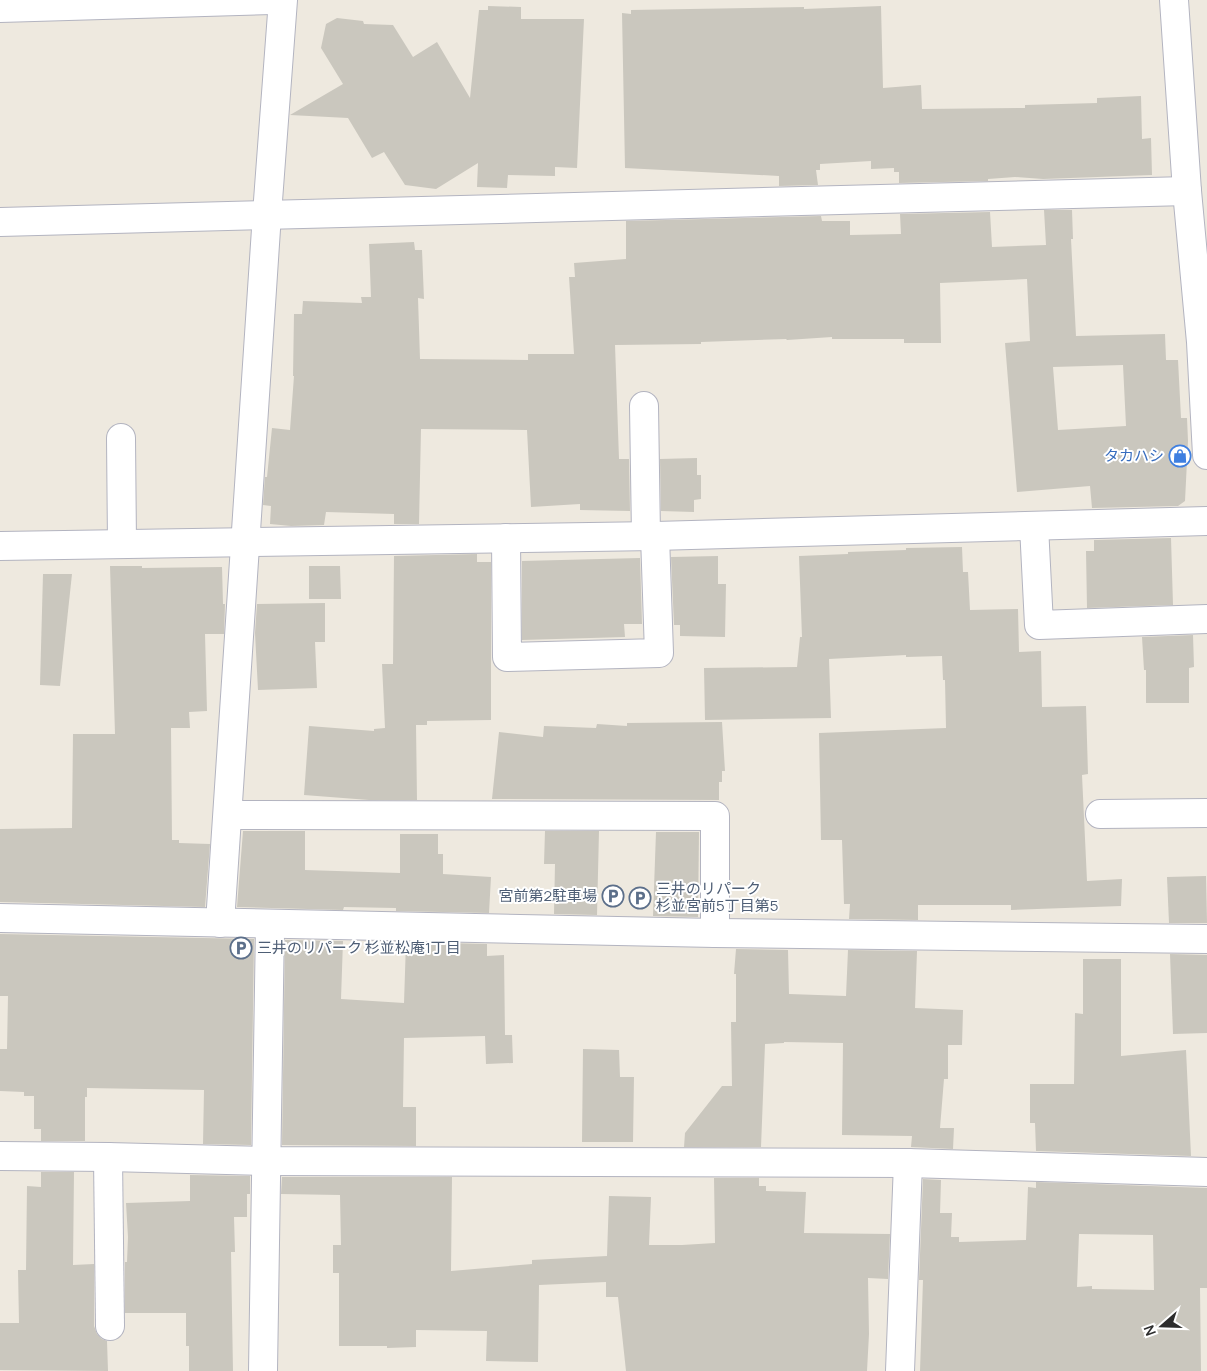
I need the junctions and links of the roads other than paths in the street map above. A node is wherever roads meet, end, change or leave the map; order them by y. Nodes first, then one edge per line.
1 (272, 0) edge
2 (283, 0) edge
3 (1174, 0) edge
4 (0, 8) edge
5 (1187, 191) junction
6 (267, 214) junction
7 (0, 222) edge
8 (1199, 236) edge
9 (644, 406) dead end
10 (121, 438) dead end
11 (1207, 448) edge
12 (1207, 455) edge
13 (1207, 521) edge
14 (1034, 526) junction
15 (650, 536) junction
16 (506, 538) junction
17 (246, 542) junction
18 (122, 544) junction
19 (0, 546) edge
20 (1207, 618) edge
21 (1207, 813) edge
22 (1100, 814) dead end
23 (228, 815) junction
24 (0, 918) edge
25 (220, 923) junction
26 (270, 924) junction
27 (715, 933) junction
28 (1207, 939) edge
29 (0, 1156) edge
30 (108, 1157) junction
31 (266, 1161) junction
32 (908, 1163) junction
33 (1207, 1172) edge
34 (110, 1326) dead end
35 (263, 1371) edge
36 (900, 1371) edge

1 - 4 street
2 - 6 street
3 - 5 street
5 - 6 street
5 - 8 street
6 - 7 street
6 - 17 street
8 - 11 street
9 - 15 street
10 - 18 street
11 - 12 street
13 - 14 street
14 - 15 street
14 - 20 street
15 - 16 street
15 - 16 street
16 - 17 street
17 - 18 street
17 - 23 street
18 - 19 street
21 - 22 street
23 - 25 street
23 - 27 street
24 - 25 street
25 - 26 street
26 - 27 street
26 - 31 street
27 - 28 street
29 - 30 street
30 - 31 street
30 - 34 street
31 - 32 street
31 - 35 street
32 - 33 street
32 - 36 street

